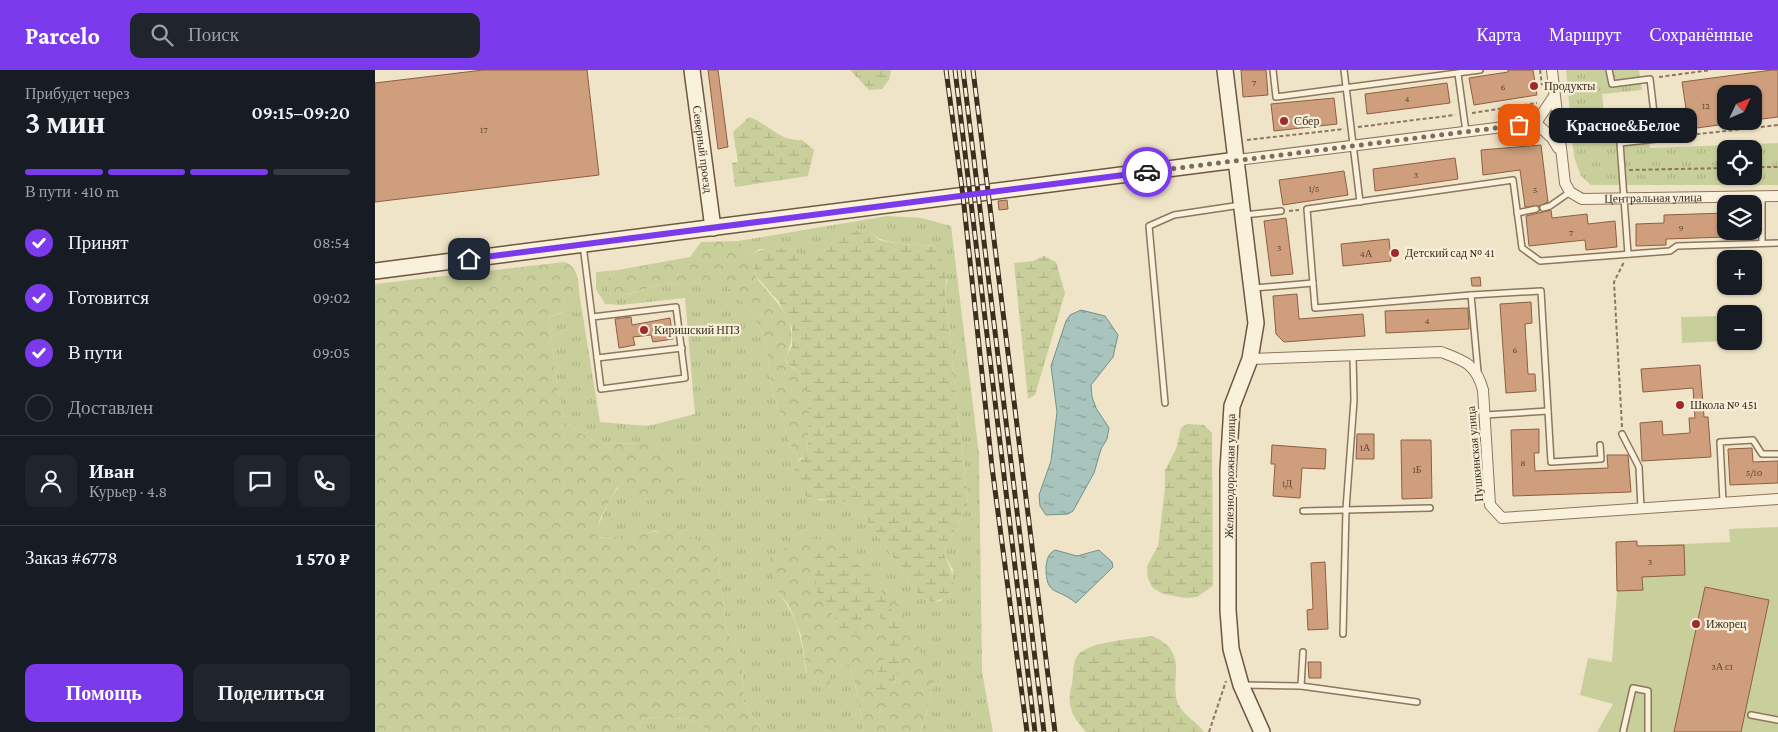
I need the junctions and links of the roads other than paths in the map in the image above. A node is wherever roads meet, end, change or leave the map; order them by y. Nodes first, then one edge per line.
1 (692, 70) edge
2 (1225, 70) edge
3 (1273, 70) edge
4 (1344, 70) edge
5 (1480, 70) edge
6 (1552, 70) edge
7 (1609, 70) edge
8 (1458, 74) junction
9 (1345, 90) junction
10 (1554, 96) junction
11 (1536, 123) junction
12 (1467, 132) junction
13 (1352, 146) junction
14 (1561, 152) junction
15 (1237, 160) junction
16 (1570, 192) junction
17 (1762, 196) joint
18 (1778, 196) edge
19 (1717, 197) edge
20 (1623, 198) junction
21 (1360, 202) junction
22 (1543, 208) dead end
23 (1536, 209) dead end
24 (1243, 210) junction
25 (1281, 212) road end
26 (1517, 212) junction
27 (713, 228) junction
28 (1763, 243) junction
29 (1778, 243) edge
30 (583, 244) junction
31 (1628, 254) junction
32 (375, 271) edge
33 (1313, 282) junction
34 (1252, 288) junction
35 (1471, 295) junction
36 (592, 318) junction
37 (681, 348) junction
38 (1353, 356) junction
39 (597, 358) junction
40 (1250, 359) junction
41 (1478, 372) junction
42 (1165, 403) dead end
43 (1548, 411) junction
44 (1485, 415) junction
45 (1622, 434) road end
46 (1600, 445) dead end
47 (1778, 454) edge
48 (1778, 499) edge
49 (1723, 502) junction
50 (1429, 508) dead end
51 (1641, 508) junction
52 (1346, 509) junction
53 (1303, 511) dead end
54 (1343, 634) dead end
55 (1303, 652) dead end
56 (1241, 685) junction
57 (1301, 686) junction
58 (1417, 702) dead end
59 (1751, 715) dead end
60 (1778, 720) edge
61 (1262, 732) edge
62 (1623, 732) edge
63 (1649, 732) edge

1 - 27 street, Северный проезд
2 - 15 street, Железнодорожная улица
3 - 9 lane
4 - 9 lane
5 - 8 lane
6 - 10 street
7 - 20 lane
8 - 9 lane
8 - 12 lane
9 - 13 lane
10 - 11 street
10 - 14 street
11 - 12 street
11 - 14 street
12 - 13 street
13 - 15 street
13 - 21 lane
14 - 16 street
15 - 24 street, Железнодорожная улица
15 - 27 street
16 - 20 street, Центральная улица
16 - 22 lane
17 - 18 street, Центральная улица
17 - 28 lane
19 - 20 street, Центральная улица
20 - 31 lane
21 - 26 lane
21 - 33 lane
23 - 26 lane
24 - 25 lane
24 - 34 street, Железнодорожная улица
24 - 42 lane
26 - 31 lane
27 - 30 street
28 - 29 lane
28 - 31 lane
30 - 32 street
30 - 36 lane
33 - 34 lane
33 - 35 lane
34 - 40 street, Железнодорожная улица
35 - 41 lane
35 - 43 lane
36 - 37 lane
36 - 39 lane
37 - 39 lane
37 - 39 lane
38 - 40 street
38 - 41 street
38 - 52 lane
40 - 56 street, Железнодорожная улица
41 - 44 street, Пушкинская улица
43 - 44 lane
43 - 46 lane
44 - 51 street, Пушкинская улица
45 - 51 lane
47 - 49 lane
48 - 49 street, Пушкинская улица
49 - 51 street, Пушкинская улица
50 - 52 lane
52 - 53 lane
52 - 54 lane
55 - 57 lane
56 - 57 lane
56 - 61 street, Железнодорожная улица
57 - 58 lane
59 - 60 lane
62 - 63 lane

